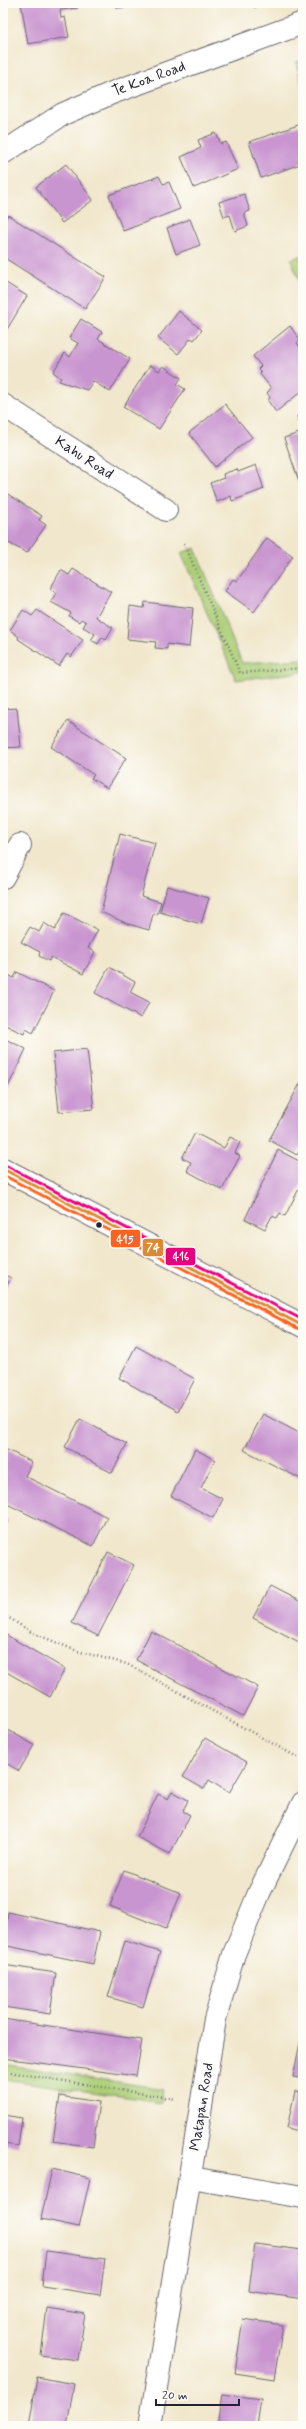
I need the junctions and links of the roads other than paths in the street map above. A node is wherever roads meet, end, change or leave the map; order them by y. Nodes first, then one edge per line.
1 (303, 23) edge
2 (3, 153) edge
3 (3, 405) edge
4 (166, 510) dead end
5 (20, 845) dead end
6 (3, 877) edge
7 (3, 1169) edge
8 (303, 1326) edge
9 (303, 1803) edge
10 (191, 2178) junction
11 (303, 2197) edge
12 (150, 2426) edge

1 - 2 street, Te Koa Road
3 - 4 street, Kahu Road
5 - 6 street
7 - 8 street
9 - 10 street, Matapan Road
10 - 11 street
10 - 12 street, Matapan Road

